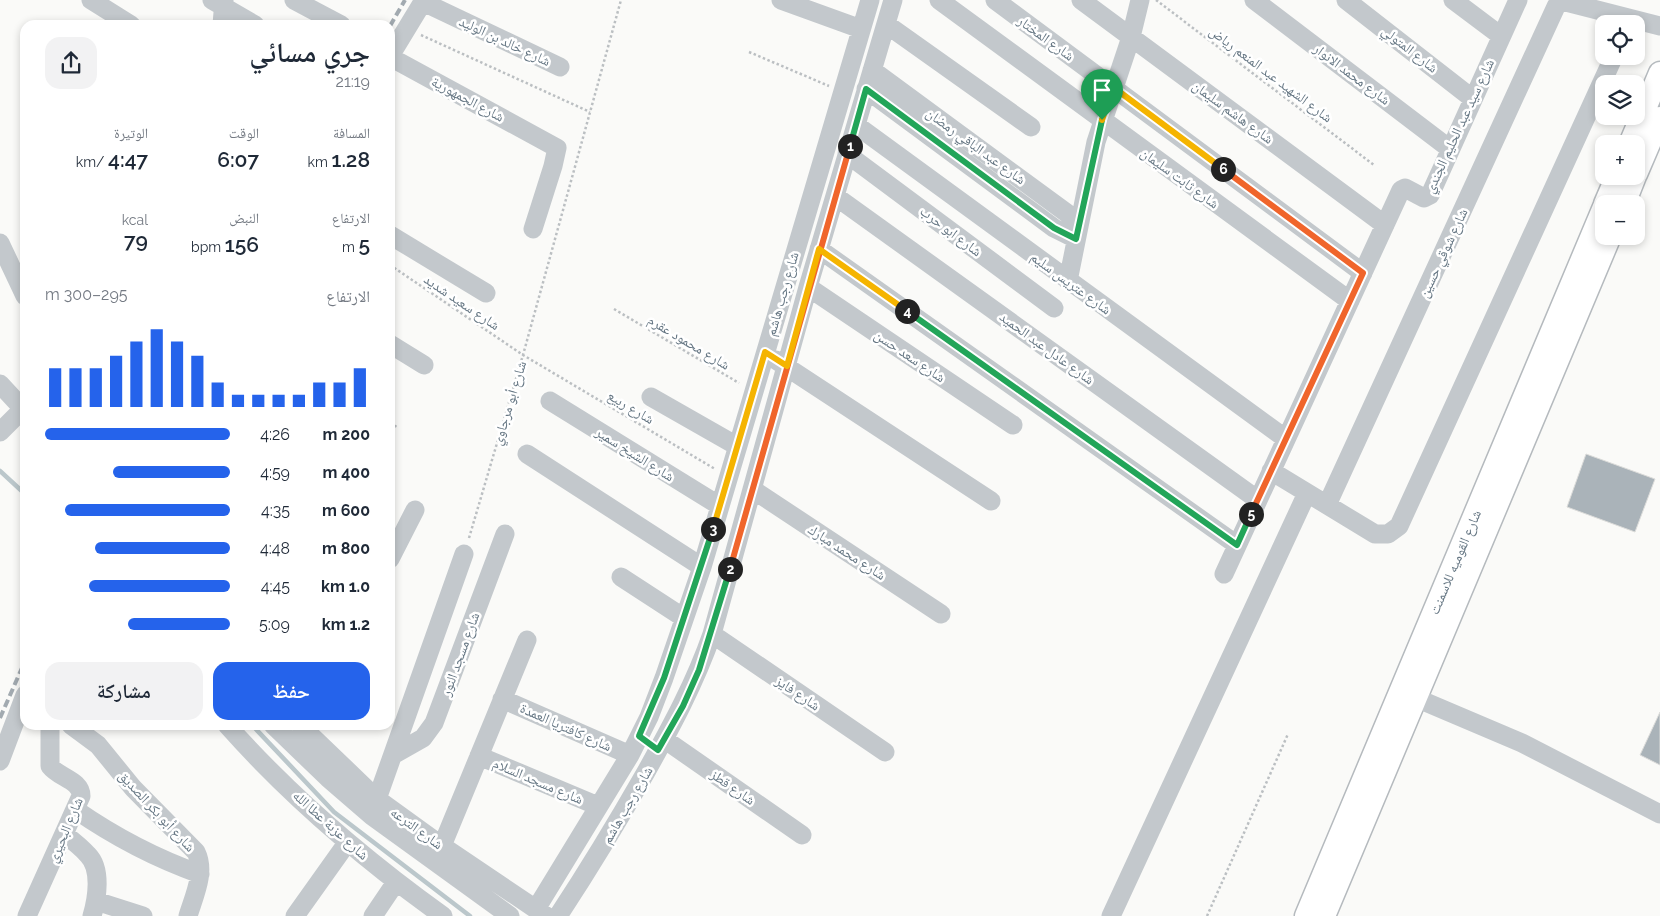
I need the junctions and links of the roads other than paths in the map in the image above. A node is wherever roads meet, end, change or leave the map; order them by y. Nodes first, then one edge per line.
1 (91, 0) edge
2 (294, 0) edge
3 (781, 0) edge
4 (870, 0) edge
5 (893, 0) edge
6 (939, 0) edge
7 (995, 0) edge
8 (1081, 0) edge
9 (1140, 0) edge
10 (1254, 0) edge
11 (1346, 0) edge
12 (1453, 0) edge
13 (1518, 0) edge
14 (1559, 0) edge
15 (423, 1) edge
16 (220, 8) edge
17 (1629, 15) edge
18 (123, 20) edge
19 (245, 20) edge
20 (332, 20) edge
21 (1645, 21) edge
22 (886, 24) junction
23 (1660, 26) edge
24 (861, 29) junction
25 (1501, 36) junction
26 (1131, 37) junction
27 (395, 48) edge
28 (395, 60) edge
29 (1610, 65) edge
30 (560, 67) dead end
31 (872, 70) junction
32 (1660, 73) edge
33 (1113, 87) junction
34 (866, 89) junction
35 (1473, 99) junction
36 (1660, 118) edge
37 (1102, 120) junction
38 (856, 126) junction
39 (1031, 127) dead end
40 (1634, 135) edge
41 (1450, 148) junction
42 (848, 154) junction
43 (1645, 154) edge
44 (835, 196) junction
45 (1385, 225) junction
46 (1595, 228) edge
47 (533, 229) dead end
48 (1077, 231) junction
49 (395, 238) edge
50 (1606, 245) edge
51 (819, 249) junction
52 (2, 251) edge
53 (1363, 273) junction
54 (1068, 281) junction
55 (20, 286) edge
56 (808, 287) junction
57 (486, 293) dead end
58 (1350, 301) junction
59 (1054, 308) dead end
60 (395, 347) edge
61 (765, 352) junction
62 (424, 365) dead end
63 (787, 366) junction
64 (0, 384) edge
65 (651, 396) dead end
66 (550, 401) dead end
67 (20, 406) edge
68 (20, 414) edge
69 (1012, 425) dead end
70 (0, 432) edge
71 (1286, 439) junction
72 (737, 446) junction
73 (527, 454) dead end
74 (1271, 471) junction
75 (752, 489) junction
76 (1307, 493) junction
77 (1258, 500) junction
78 (991, 501) dead end
79 (1327, 505) junction
80 (720, 506) junction
81 (415, 510) dead end
82 (504, 534) dead end
83 (1237, 545) junction
84 (395, 549) edge
85 (464, 554) road end
86 (702, 567) junction
87 (1224, 574) dead end
88 (621, 577) dead end
89 (941, 614) dead end
90 (684, 618) junction
91 (712, 634) junction
92 (527, 640) dead end
93 (1408, 695) junction
94 (502, 699) junction
95 (20, 708) edge
96 (50, 730) edge
97 (78, 730) edge
98 (233, 730) edge
99 (279, 730) edge
100 (306, 730) edge
101 (639, 736) junction
102 (661, 744) junction
103 (885, 752) dead end
104 (393, 755) junction
105 (630, 755) junction
106 (479, 756) junction
107 (0, 761) edge
108 (378, 799) junction
109 (598, 806) junction
110 (76, 810) junction
111 (1660, 814) edge
112 (64, 834) junction
113 (802, 835) dead end
114 (347, 843) junction
115 (442, 846) junction
116 (200, 874) junction
117 (396, 882) junction
118 (94, 912) edge
119 (541, 913) edge
120 (27, 916) edge
121 (142, 916) edge
122 (188, 916) edge
123 (295, 916) edge
124 (373, 916) edge
125 (443, 916) edge
126 (510, 916) edge
127 (558, 916) edge
128 (1112, 916) edge
129 (1306, 916) edge
130 (1324, 916) edge

1 - 18 street
2 - 20 street
3 - 24 street
4 - 24 street, شارع رجب هاشم
5 - 22 street, شارع رجب هاشم
6 - 37 street, شارع ثابت سليمان
7 - 33 street, شارع المختار
8 - 26 street, شارع هاشم سليمان
9 - 26 street
10 - 41 street, شارع محمد الانوار
11 - 35 street, شارع المتولي
12 - 25 street
13 - 25 street, شارع سيد عبد الحليم الجندي
14 - 17 street
14 - 79 street, شارع شوقي حسين
15 - 27 street
15 - 30 street, شارع خالد بن الوليد
16 - 19 street
21 - 23 street
22 - 31 street, شارع رجب هاشم
22 - 39 street
24 - 61 street, شارع رجب هاشم
25 - 35 street, شارع سيد عبد الحليم الجندي
26 - 33 street
26 - 45 street, شارع هاشم سليمان
28 - 47 street, شارع الجمهورية
29 - 79 street
31 - 34 street, شارع رجب هاشم
31 - 48 street, شارع عبد الباقي رمضان
32 - 40 main road
33 - 37 street
33 - 53 street, شارع المختار
34 - 38 street, شارع رجب هاشم
34 - 48 street
35 - 41 street, شارع سيد عبد الحليم الجندي
36 - 43 main road
37 - 48 street
37 - 58 street, شارع ثابت سليمان
38 - 42 street, شارع رجب هاشم
38 - 54 street, شارع عتريس سليم
41 - 45 street, شارع سيد عبد الحليم الجندي
42 - 44 street, شارع رجب هاشم
42 - 59 street, شارع ابو حرب
44 - 51 street, شارع رجب هاشم
44 - 77 street, شارع عادل عبد الحميد
45 - 53 street, شارع سيد عبد الحليم الجندي
46 - 93 main road, شارع القوميه للاسمنت
48 - 54 street
49 - 57 street
50 - 93 main road, شارع القوميه للاسمنت
51 - 56 street, شارع رجب هاشم
51 - 83 street
52 - 55 street
53 - 58 street, شارع سيد عبد الحليم الجندي
54 - 71 street, شارع عتريس سليم
56 - 63 street, شارع رجب هاشم
56 - 69 street, شارع سعد حسن
58 - 71 street, شارع سيد عبد الحليم الجندي
60 - 62 street
61 - 63 street
61 - 72 street, شارع رجب هاشم
63 - 75 street, شارع رجب هاشم
63 - 78 street
64 - 67 street
65 - 72 street
66 - 80 street, شارع الشيخ سمير
68 - 70 street
71 - 74 street, شارع سيد عبد الحليم الجندي
72 - 80 street, شارع رجب هاشم
73 - 86 street
74 - 76 street
74 - 77 street, شارع سيد عبد الحليم الجندي
75 - 89 street, شارع محمد مبارك
75 - 91 street, شارع رجب هاشم
76 - 79 street
76 - 128 street
77 - 83 street, شارع سيد عبد الحليم الجندي
80 - 86 street, شارع رجب هاشم
81 - 84 street
82 - 104 street, شارع مسجد النور
83 - 87 street, شارع سيد عبد الحليم الجندي
85 - 104 street
86 - 90 street, شارع رجب هاشم
88 - 90 street
90 - 101 street, شارع رجب هاشم
91 - 102 street, شارع رجب هاشم
91 - 103 street, شارع فايز
92 - 94 street
93 - 111 street
93 - 129 main road, شارع القوميه للاسمنت
93 - 130 main road, شارع القوميه للاسمنت
94 - 105 street, شارع كافتريا العمدة
94 - 106 street
95 - 107 street
96 - 110 street, شارع البحيري
97 - 116 street, شارع أبو بكر الصديق
98 - 114 street, شارع عزبة عطا الله
99 - 126 street, شارع الترعه
100 - 108 street, شارع الترعه
101 - 102 street, شارع قطز
101 - 105 street, شارع رجب هاشم
102 - 113 street, شارع قطز
102 - 127 street, شارع رجب هاشم
104 - 108 street
105 - 109 street, شارع رجب هاشم
106 - 109 street, شارع مسجد السلام
106 - 115 street
108 - 115 street, شارع الترعه
109 - 119 street, شارع رجب هاشم
110 - 112 street, شارع البحيري
110 - 116 street
112 - 118 street
112 - 120 street, شارع البحيري
114 - 117 street, شارع عزبة عطا الله
114 - 123 street
115 - 119 street, شارع الترعه
116 - 122 street, شارع أبو بكر الصديق
117 - 124 street
117 - 125 street, شارع عزبة عطا الله
118 - 121 street

